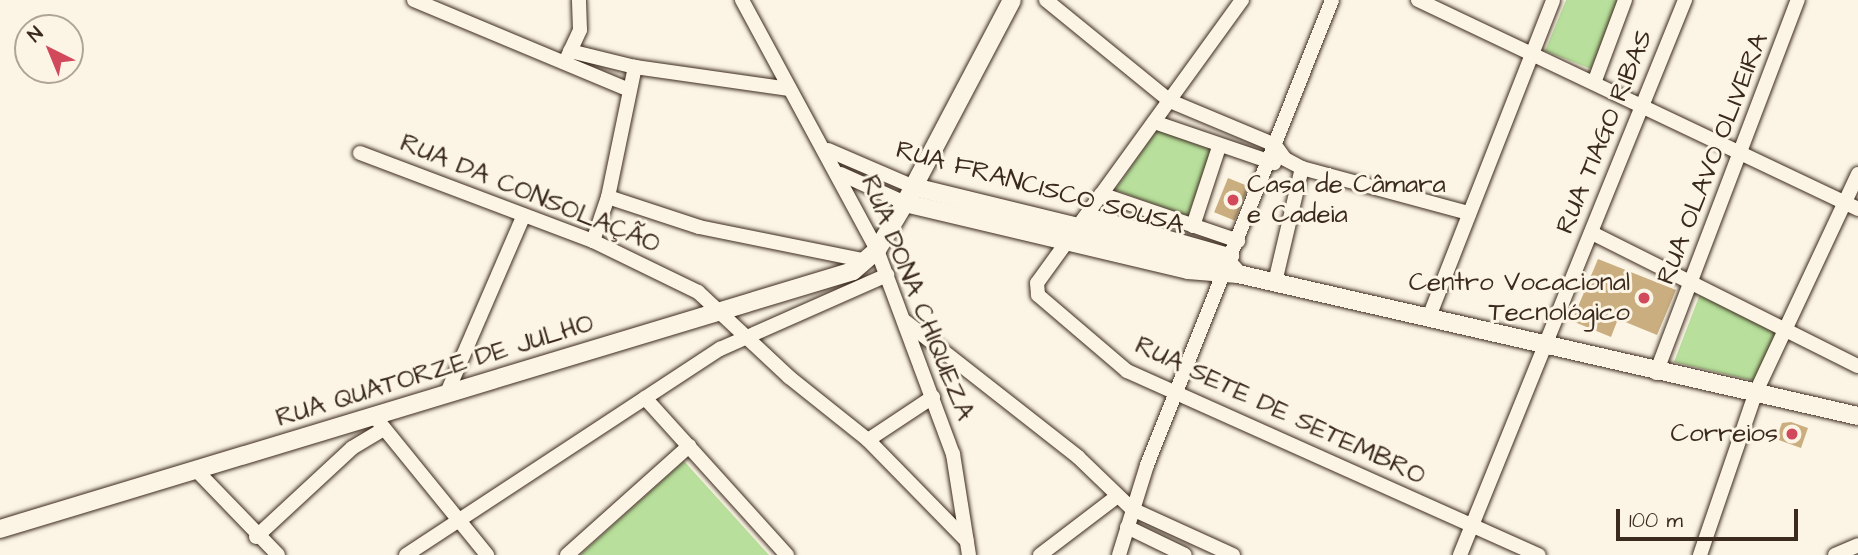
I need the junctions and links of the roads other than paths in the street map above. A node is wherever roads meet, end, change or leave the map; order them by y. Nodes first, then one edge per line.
1 (414, 0) edge
2 (579, 0) edge
3 (743, 0) edge
4 (1012, 0) edge
5 (1046, 0) edge
6 (1242, 0) edge
7 (1332, 0) edge
8 (1418, 0) edge
9 (1553, 0) edge
10 (1625, 0) edge
11 (1685, 0) edge
12 (1798, 0) edge
13 (1530, 56) junction
14 (567, 58) junction
15 (635, 67) junction
16 (1594, 83) junction
17 (789, 89) junction
18 (629, 90) junction
19 (1170, 101) junction
20 (1641, 107) junction
21 (1154, 122) junction
22 (1275, 145) junction
23 (1219, 147) junction
24 (828, 150) junction
25 (360, 153) dead end
26 (1743, 153) junction
27 (1285, 159) junction
28 (1267, 165) junction
29 (1302, 168) junction
30 (841, 174) junction
31 (1858, 174) edge
32 (1101, 194) junction
33 (910, 195) junction
34 (608, 197) junction
35 (1851, 205) edge
36 (1469, 212) junction
37 (522, 219) junction
38 (1193, 226) junction
39 (1078, 228) junction
40 (1592, 233) junction
41 (593, 241) junction
42 (1238, 241) junction
43 (872, 256) junction
44 (1231, 268) junction
45 (887, 275) junction
46 (1275, 282) junction
47 (1693, 283) junction
48 (723, 312) junction
49 (1429, 317) junction
50 (905, 321) junction
51 (1786, 328) junction
52 (747, 334) junction
53 (1546, 346) junction
54 (1858, 366) edge
55 (1656, 373) junction
56 (1176, 394) junction
57 (1755, 394) junction
58 (446, 395) junction
59 (933, 397) junction
60 (645, 398) junction
61 (1858, 416) edge
62 (380, 423) junction
63 (868, 440) junction
64 (690, 446) junction
65 (196, 470) junction
66 (1116, 497) junction
67 (1132, 509) junction
68 (457, 522) junction
69 (1473, 526) junction
70 (1127, 527) junction
71 (0, 529) edge
72 (256, 537) junction
73 (1858, 545) edge
74 (968, 548) edge
75 (1049, 553) edge
76 (278, 555) edge
77 (406, 555) edge
78 (487, 555) edge
79 (567, 555) edge
80 (787, 555) edge
81 (1119, 555) edge
82 (1185, 555) edge
83 (1233, 555) edge
84 (1460, 555) edge
85 (1539, 555) edge
86 (1700, 555) edge
87 (1835, 555) edge

1 - 14 street
2 - 14 street
3 - 17 street, RUA DONA CHIQUEZA
4 - 33 street
5 - 19 street
6 - 19 street, RUA SETE DE SETEMBRO
7 - 22 street
8 - 13 street
9 - 13 street
10 - 16 street
11 - 20 street, RUA TIAGO RIBAS
12 - 26 street, RUA OLAVO OLIVEIRA
13 - 16 street
13 - 36 street
14 - 15 street
14 - 18 street
15 - 17 street
15 - 18 street
16 - 20 street
17 - 24 street, RUA DONA CHIQUEZA
18 - 34 street
19 - 21 street, RUA SETE DE SETEMBRO
19 - 22 street
20 - 26 street
20 - 40 street, RUA TIAGO RIBAS
21 - 23 street
21 - 32 street, RUA SETE DE SETEMBRO
22 - 27 street
22 - 28 street
23 - 28 street
23 - 38 street
24 - 30 street, RUA DONA CHIQUEZA
24 - 33 street, RUA FRANCISCO SOUSA
25 - 37 street, RUA DA CONSOLAÇÃO
26 - 35 street
26 - 47 street, RUA OLAVO OLIVEIRA
27 - 28 street
27 - 29 street
28 - 42 street
29 - 36 street
29 - 46 street
30 - 33 street, RUA FRANCISCO SOUSA
30 - 43 street, RUA DONA CHIQUEZA
31 - 35 street
32 - 38 street
32 - 39 street, RUA SETE DE SETEMBRO
33 - 39 street, RUA FRANCISCO SOUSA
33 - 43 street
34 - 41 street
34 - 43 street
35 - 51 street
36 - 49 street
37 - 41 street, RUA DA CONSOLAÇÃO
37 - 58 street
38 - 42 street
39 - 44 street, RUA FRANCISCO SOUSA
39 - 44 street, RUA FRANCISCO SOUSA
39 - 56 street, RUA SETE DE SETEMBRO
40 - 47 street
40 - 53 street, RUA TIAGO RIBAS
41 - 48 street, RUA DA CONSOLAÇÃO
42 - 44 street
43 - 45 street, RUA DONA CHIQUEZA
43 - 48 street, RUA QUATORZE DE JULHO
44 - 46 street, RUA FRANCISCO SOUSA
44 - 56 street
45 - 50 street, RUA DONA CHIQUEZA
45 - 52 street
46 - 49 street, RUA FRANCISCO SOUSA
47 - 51 street
47 - 55 street, RUA OLAVO OLIVEIRA
48 - 52 street, RUA DA CONSOLAÇÃO
48 - 58 street, RUA QUATORZE DE JULHO
49 - 53 street, RUA FRANCISCO SOUSA
50 - 59 street, RUA DONA CHIQUEZA
50 - 66 street
51 - 54 street
51 - 57 street
52 - 60 street
52 - 63 street, RUA DA CONSOLAÇÃO
53 - 55 street, RUA FRANCISCO SOUSA
53 - 69 street, RUA TIAGO RIBAS
55 - 57 street, RUA FRANCISCO SOUSA
56 - 67 street
56 - 69 street, RUA SETE DE SETEMBRO
57 - 61 street, RUA FRANCISCO SOUSA
57 - 86 street
58 - 62 street, RUA QUATORZE DE JULHO
59 - 63 street
59 - 74 street, RUA DONA CHIQUEZA
60 - 64 street
60 - 68 street
62 - 65 street, RUA QUATORZE DE JULHO
62 - 68 street
62 - 72 street
63 - 74 street, RUA DA CONSOLAÇÃO
64 - 79 street
64 - 80 street
65 - 71 street, RUA QUATORZE DE JULHO
65 - 72 street
66 - 67 street
66 - 75 street
67 - 70 street
67 - 83 street
68 - 77 street
68 - 78 street
69 - 84 street, RUA TIAGO RIBAS
69 - 85 street, RUA SETE DE SETEMBRO
70 - 81 street
70 - 82 street
72 - 76 street
73 - 87 street

